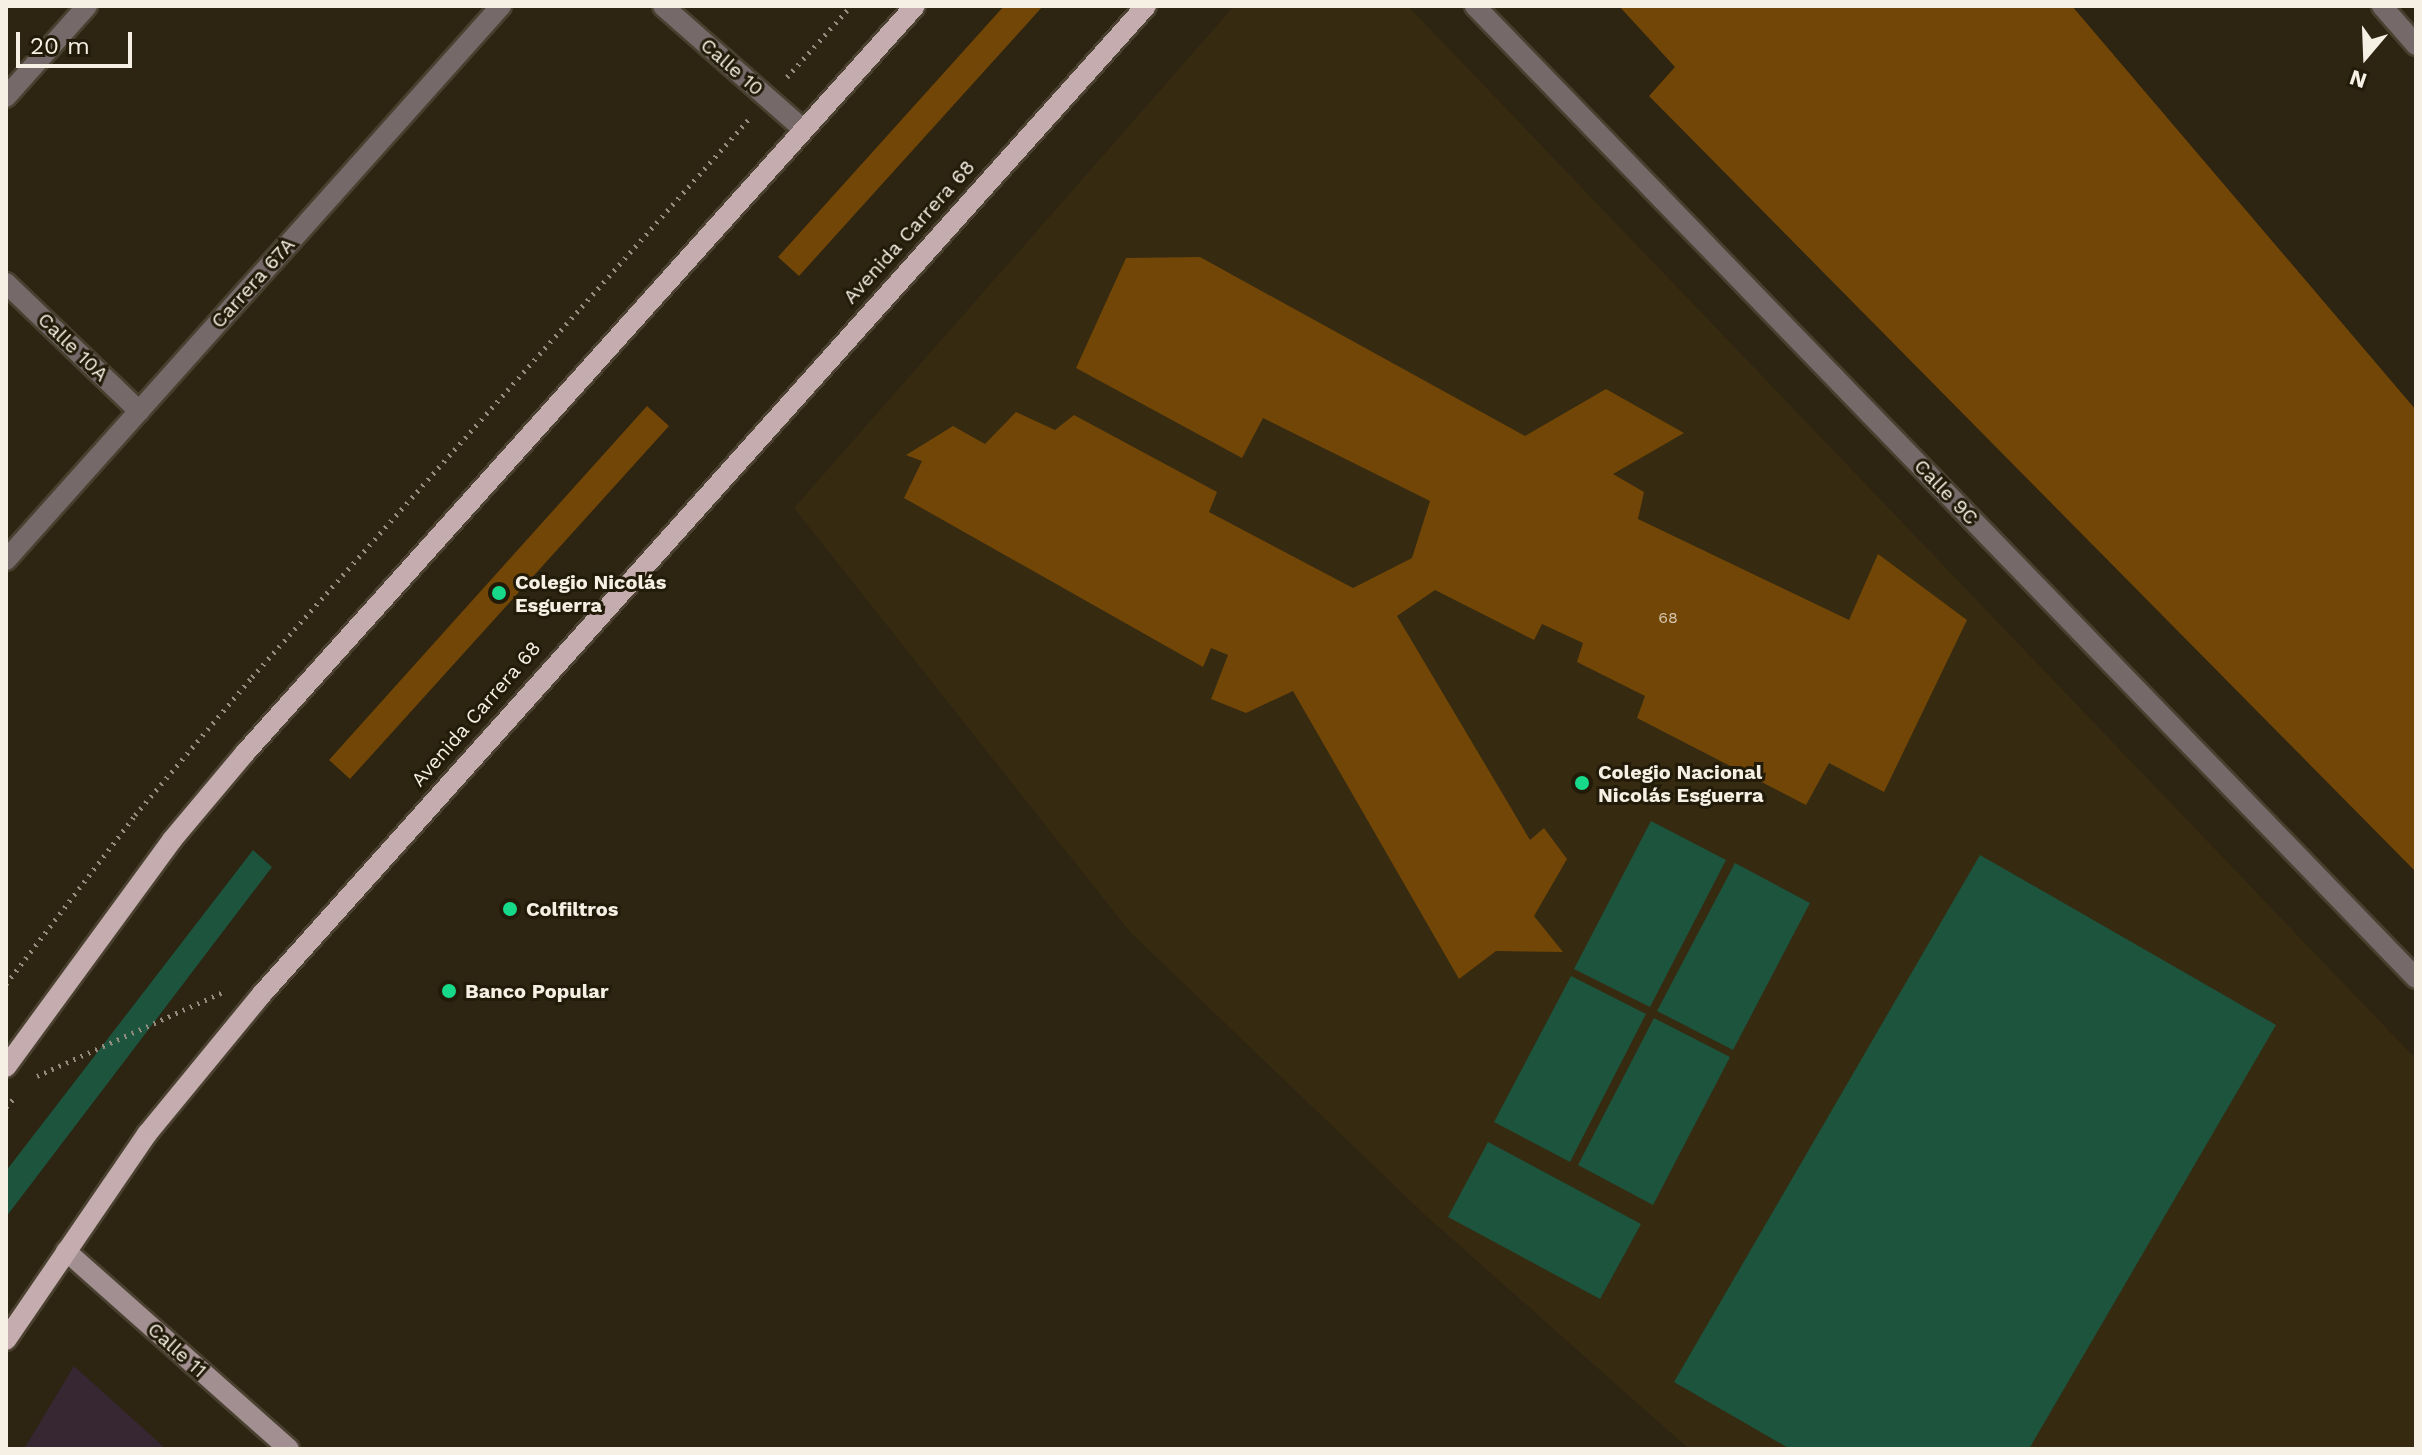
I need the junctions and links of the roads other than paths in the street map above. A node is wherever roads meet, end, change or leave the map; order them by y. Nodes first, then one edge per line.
1 (87, 6) edge
2 (501, 6) edge
3 (663, 6) edge
4 (915, 6) edge
5 (1146, 6) edge
6 (1475, 6) edge
7 (2382, 6) edge
8 (2416, 45) edge
9 (6, 97) edge
10 (802, 128) junction
11 (6, 283) edge
12 (139, 411) junction
13 (6, 560) edge
14 (2416, 978) edge
15 (7, 1065) edge
16 (66, 1251) junction
17 (6, 1340) edge
18 (289, 1449) edge

1 - 9 street
2 - 12 street, Carrera 67A
3 - 10 street, Calle 10
4 - 10 main road
5 - 16 main road, Avenida Carrera 68
6 - 14 street, Calle 9C
7 - 8 street
10 - 15 main road
11 - 12 street, Calle 10A
12 - 13 street, Carrera 67A
16 - 17 main road, Avenida Carrera 68
16 - 18 street, Calle 11

